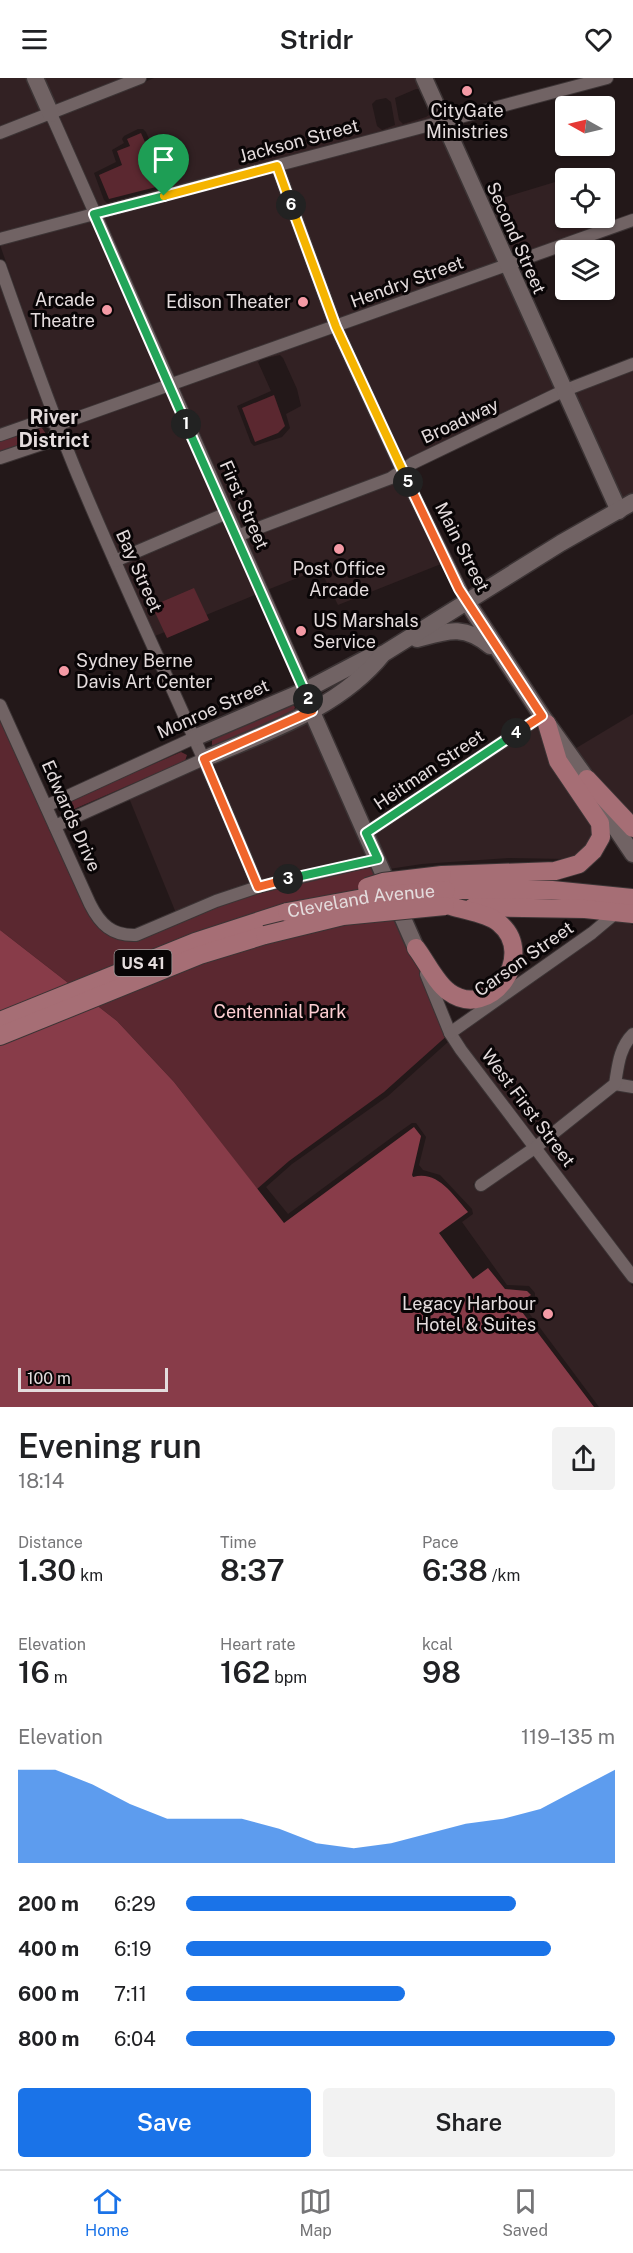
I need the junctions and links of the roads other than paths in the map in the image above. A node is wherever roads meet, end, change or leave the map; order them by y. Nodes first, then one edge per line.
1 (35, 78) edge
2 (140, 78) edge
3 (424, 78) edge
4 (607, 78) edge
5 (51, 114) junction
6 (443, 120) junction
7 (0, 133) edge
8 (277, 166) junction
9 (94, 214) junction
10 (633, 220) edge
11 (0, 239) edge
12 (507, 265) junction
13 (0, 266) edge
14 (336, 327) junction
15 (633, 364) edge
16 (169, 385) junction
17 (563, 391) junction
18 (57, 425) junction
19 (0, 435) edge
20 (0, 458) edge
21 (402, 471) junction
22 (626, 507) edge
23 (227, 513) junction
24 (237, 536) junction
25 (115, 561) junction
26 (466, 602) junction
27 (399, 644) junction
28 (383, 654) junction
29 (500, 654) junction
30 (306, 690) junction
31 (0, 705) edge
32 (312, 711) junction
33 (545, 720) junction
34 (194, 738) junction
35 (204, 759) junction
36 (587, 779) joint
37 (46, 806) junction
38 (55, 826) junction
39 (625, 829) edge
40 (366, 833) junction
41 (633, 841) edge
42 (633, 854) edge
43 (378, 859) junction
44 (258, 887) junction
45 (446, 894) junction
46 (633, 898) edge
47 (628, 915) edge
48 (416, 948) junction
49 (0, 1021) edge
50 (450, 1033) junction
51 (633, 1034) edge
52 (0, 1036) edge
53 (615, 1084) junction
54 (633, 1087) edge
55 (536, 1147) junction
56 (481, 1185) dead end
57 (633, 1277) edge

1 - 5 main road, First Street
2 - 5 street
3 - 6 main road, Second Street
4 - 6 street, Jackson Street
5 - 7 street
5 - 9 street, First Street
6 - 8 street, Jackson Street
6 - 12 main road, Second Street
8 - 9 street, Jackson Street
8 - 14 street, Main Street
9 - 11 street, Jackson Street
9 - 16 street, First Street
10 - 12 street, Hendry Street
12 - 14 street, Hendry Street
12 - 17 main road, Second Street
13 - 18 street, Bay Street
14 - 16 street, Hendry Street
14 - 21 street, Main Street
15 - 17 street, Broadway
16 - 18 street, Hendry Street
16 - 23 street, First Street
17 - 21 street, Broadway
17 - 22 main road, Second Street
18 - 19 street, Hendry Street
18 - 20 street, Hendry Street
18 - 25 street, Bay Street
21 - 24 street, Broadway
21 - 26 street, Main Street
22 - 26 main road
23 - 24 street, First Street
23 - 25 street
24 - 30 street, First Street
25 - 34 street, Bay Street
26 - 27 main road
26 - 29 main road, Main Street
27 - 28 main road
27 - 29 main road
28 - 30 main road, Monroe Street
28 - 32 main road
29 - 33 main road, Main Street
30 - 32 main road, First Street
30 - 34 main road, Monroe Street
31 - 37 street, Edwards Drive
32 - 35 main road
32 - 40 main road, First Street
33 - 36 main road, Main Street
33 - 40 street, Heitman Street
33 - 45 main road
34 - 35 street, Bay Street
34 - 37 street, Monroe Street
35 - 38 street
35 - 44 street, Bay Street
36 - 39 main road
37 - 38 street, Edwards Drive
38 - 44 street, Edwards Drive
39 - 41 main road
39 - 42 main road
40 - 43 main road, First Street
43 - 44 street
43 - 48 main road, First Street
45 - 46 main road, Cleveland Avenue / US 41
45 - 47 main road, Cleveland Avenue / US 41
45 - 48 main road
45 - 49 main road, Cleveland Avenue / US 41, bridge
45 - 52 main road, Cleveland Avenue / US 41, bridge
47 - 50 street, Carson Street
48 - 50 street, West First Street
50 - 55 street, West First Street
51 - 53 street
53 - 54 street
53 - 55 street
55 - 56 street
55 - 57 street, West First Street

